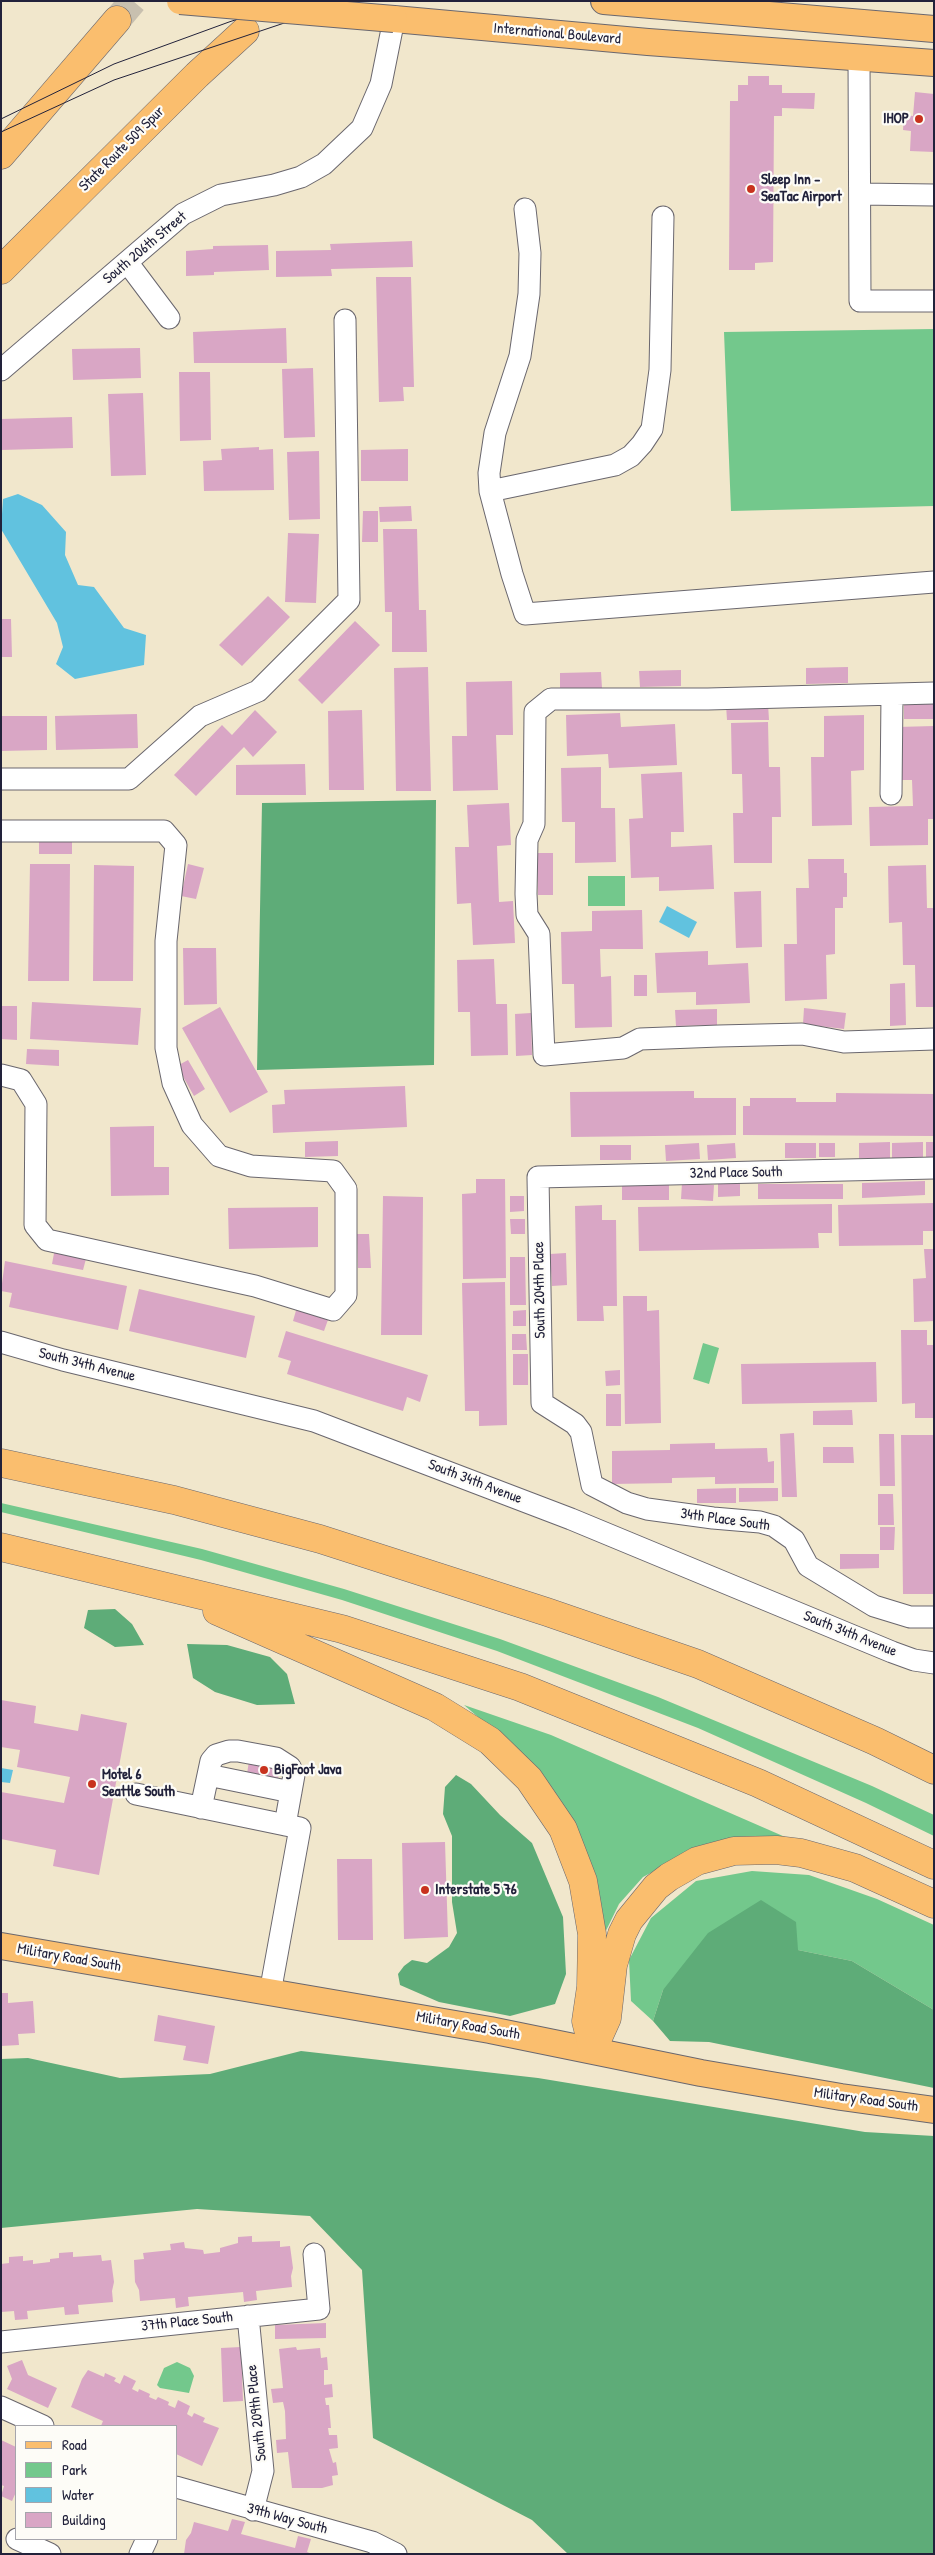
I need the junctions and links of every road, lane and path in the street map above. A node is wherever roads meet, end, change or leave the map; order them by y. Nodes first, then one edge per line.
1 (180, 1) edge
2 (604, 1) edge
3 (394, 19) junction
4 (117, 20) tunnel mouth
5 (934, 29) edge
6 (245, 31) dead end
7 (858, 57) junction
8 (934, 63) edge
9 (1, 155) edge
10 (860, 194) junction
11 (934, 195) edge
12 (525, 209) dead end
13 (663, 217) dead end
14 (128, 262) junction
15 (1, 270) edge
16 (934, 301) edge
17 (169, 318) dead end
18 (345, 320) dead end
19 (1, 370) edge
20 (490, 491) junction
21 (934, 582) edge
22 (934, 693) edge
23 (892, 695) junction
24 (1, 779) edge
25 (891, 794) dead end
26 (1, 831) edge
27 (934, 1039) edge
28 (1, 1075) edge
29 (934, 1168) edge
30 (538, 1177) joint
31 (1, 1342) edge
32 (542, 1403) joint
33 (1, 1464) edge
34 (1, 1547) edge
35 (147, 1580) junction
36 (934, 1617) edge
37 (934, 1663) edge
38 (934, 1770) edge
39 (208, 1775) junction
40 (291, 1792) junction
41 (136, 1794) dead end
42 (201, 1808) junction
43 (285, 1824) junction
44 (934, 1865) edge
45 (934, 1904) edge
46 (1, 1946) edge
47 (270, 1994) junction
48 (593, 2049) junction
49 (934, 2110) edge
50 (314, 2254) dead end
51 (248, 2316) junction
52 (1, 2342) edge
53 (1, 2407) edge
54 (41, 2425) edge
55 (178, 2488) edge
56 (253, 2510) junction
57 (1, 2532) edge
58 (15, 2538) edge
59 (19, 2540) edge
60 (147, 2540) edge
61 (50, 2554) edge
62 (140, 2554) edge
63 (396, 2554) edge

1 - 3 main road, International Boulevard, bridge
2 - 5 main road
3 - 7 main road, International Boulevard
3 - 14 street, South 206th Street
4 - 9 highway
6 - 15 highway, State Route 509 Spur
7 - 8 main road, International Boulevard
7 - 10 street
10 - 11 street
10 - 16 street
12 - 20 street
13 - 20 street
14 - 17 street
14 - 19 street, South 206th Street
18 - 24 street
20 - 21 street
22 - 23 street
23 - 25 street
23 - 27 street
26 - 28 street
29 - 30 street, 32nd Place South
30 - 32 street, South 204th Place
31 - 37 street, South 34th Avenue
32 - 36 street, 34th Place South
33 - 38 highway
34 - 35 highway
35 - 44 highway
35 - 48 highway
39 - 40 street
39 - 40 street
39 - 42 street
40 - 43 street
41 - 42 street
42 - 43 street
43 - 47 street
45 - 48 highway
46 - 47 main road, Military Road South
47 - 48 main road, Military Road South
48 - 49 main road, Military Road South
50 - 51 street, 37th Place South
51 - 52 street, 37th Place South
51 - 56 street, South 209th Place
53 - 54 street
55 - 56 street, 39th Way South
56 - 63 street, 39th Way South
57 - 58 street
59 - 61 street
60 - 62 street

